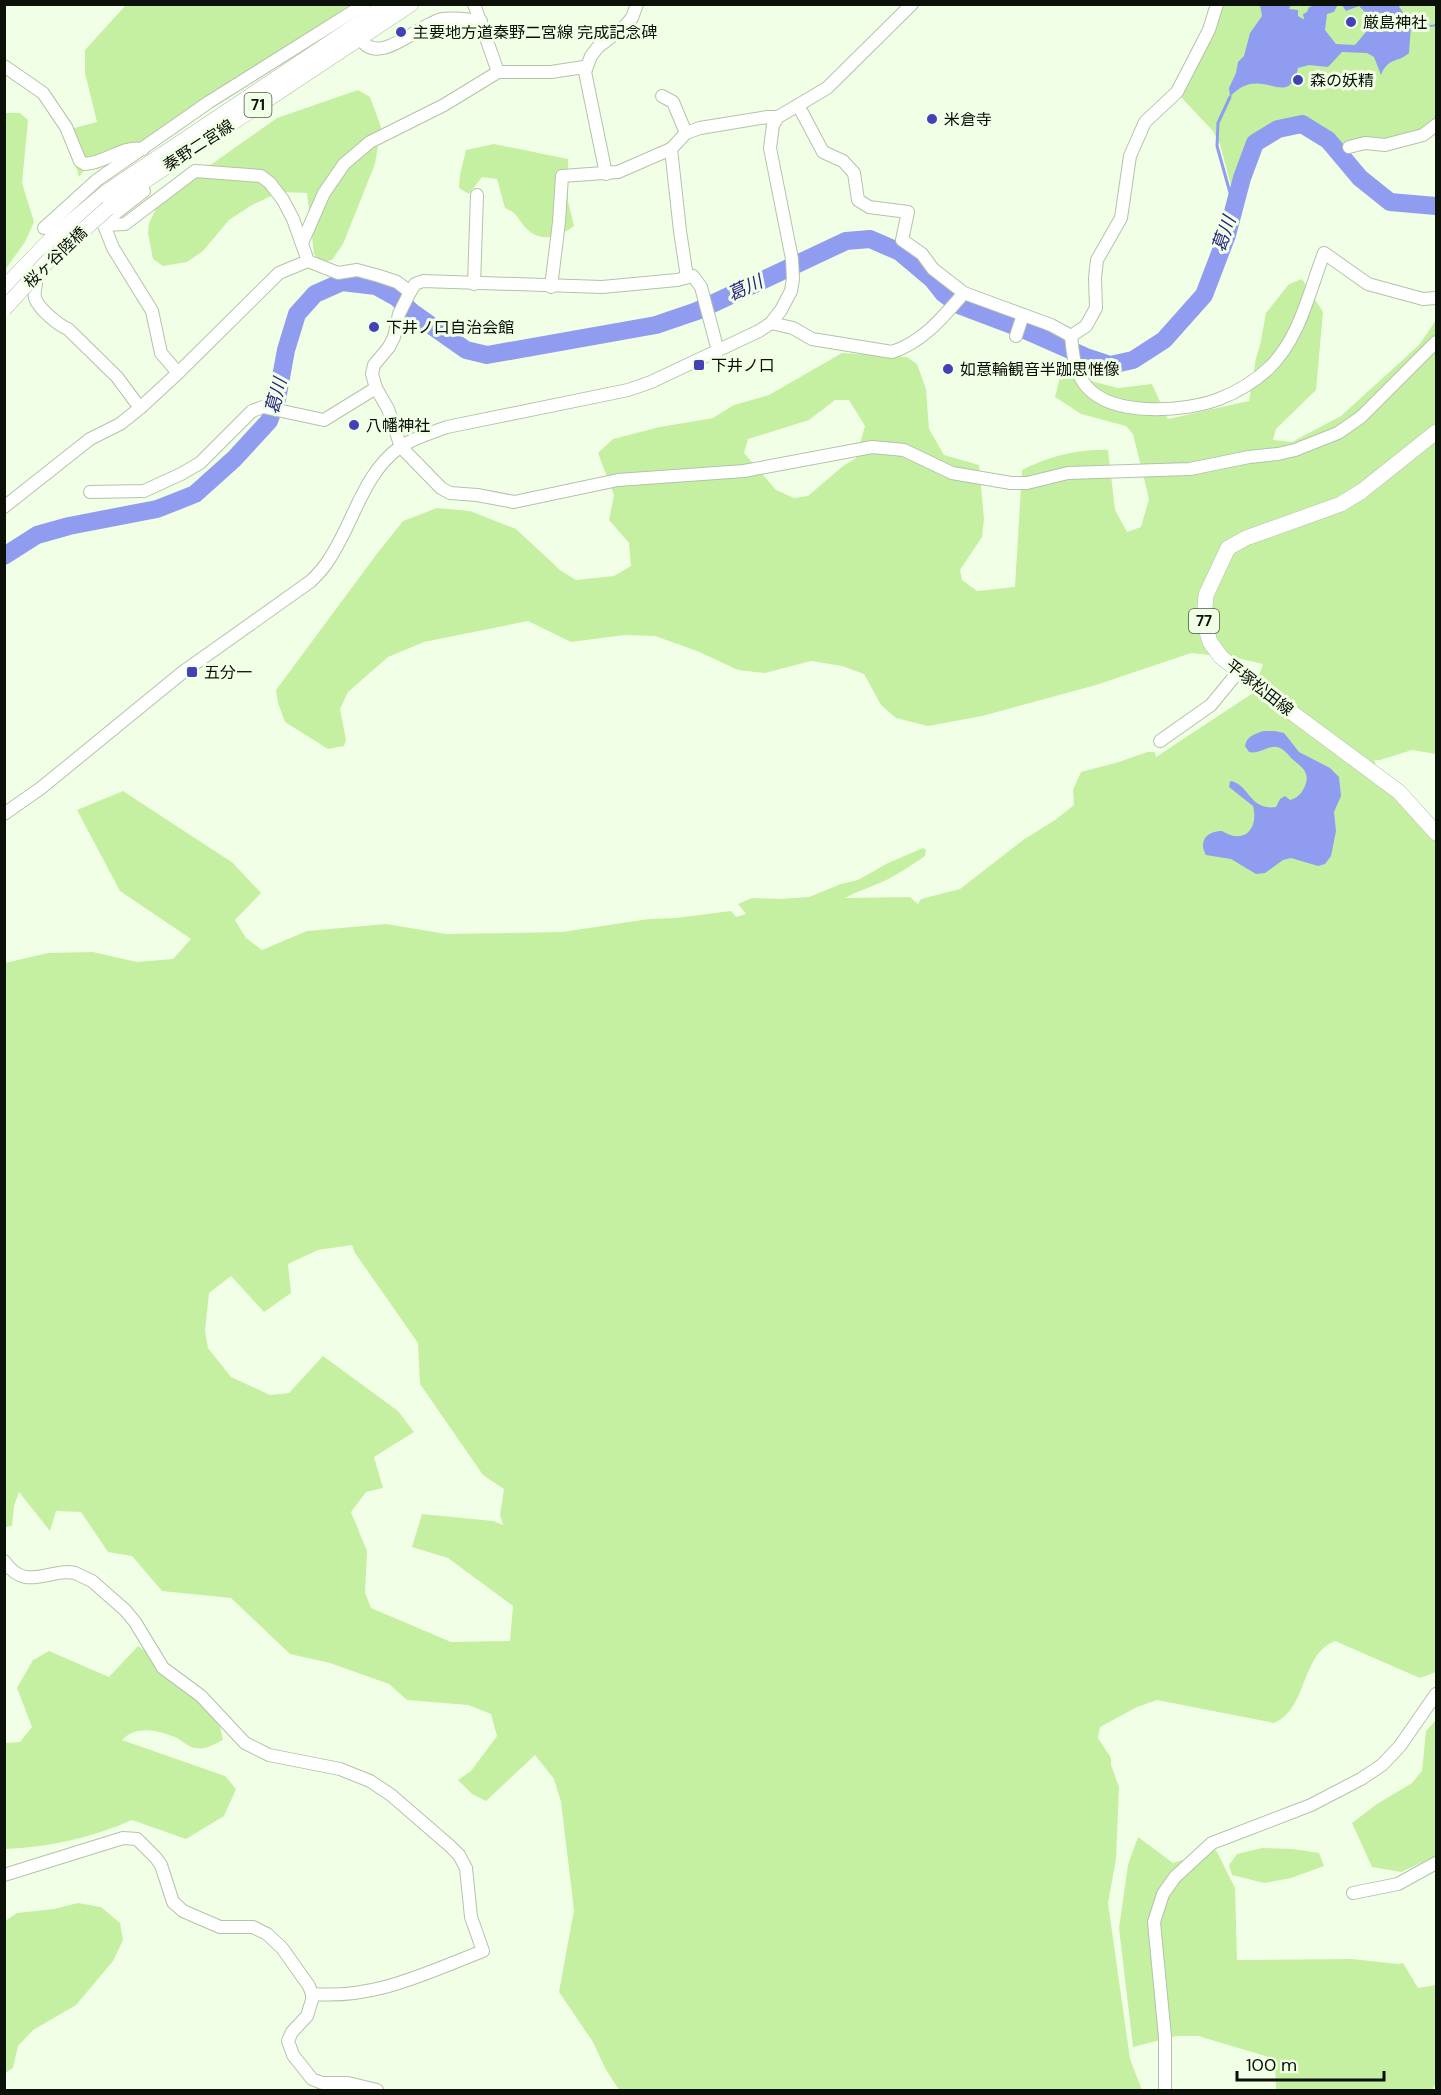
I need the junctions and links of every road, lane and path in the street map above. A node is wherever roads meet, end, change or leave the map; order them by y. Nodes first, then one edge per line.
1 (364, 4) edge
2 (388, 4) edge
3 (411, 4) edge
4 (474, 4) edge
5 (637, 4) edge
6 (912, 4) edge
7 (1217, 4) edge
8 (481, 21) junction
9 (360, 38) junction
10 (4, 66) edge
11 (498, 72) junction
12 (585, 72) junction
13 (662, 96) dead end
14 (798, 105) junction
15 (778, 117) junction
16 (1437, 125) edge
17 (686, 133) junction
18 (1349, 147) dead end
19 (143, 149) junction
20 (671, 149) junction
21 (606, 174) junction
22 (97, 180) junction
23 (144, 191) dead end
24 (477, 195) dead end
25 (105, 199) junction
26 (104, 225) junction
27 (44, 228) dead end
28 (302, 243) junction
29 (308, 261) junction
30 (687, 277) junction
31 (474, 284) junction
32 (551, 286) junction
33 (4, 288) edge
34 (409, 293) junction
35 (963, 294) junction
36 (1437, 298) edge
37 (4, 300) edge
38 (4, 309) edge
39 (1023, 315) junction
40 (771, 323) junction
41 (1016, 336) dead end
42 (1072, 339) junction
43 (1437, 342) edge
44 (718, 351) junction
45 (178, 373) junction
46 (376, 388) junction
47 (140, 408) junction
48 (1437, 432) edge
49 (401, 447) junction
50 (90, 492) dead end
51 (4, 507) edge
52 (1238, 672) junction
53 (1160, 741) dead end
54 (4, 814) edge
55 (1437, 833) edge
56 (4, 1561) edge
57 (1437, 1694) edge
58 (1437, 1863) edge
59 (4, 1875) edge
60 (1353, 1893) dead end
61 (312, 1994) junction
62 (377, 2091) edge
63 (1165, 2091) edge

1 - 19 street
2 - 25 main road, 秦野二宮線 / 71
3 - 9 main road, 秦野二宮線 / 71
4 - 8 street
5 - 12 street
6 - 14 street
7 - 42 street
8 - 9 street
8 - 11 street
9 - 25 main road, 秦野二宮線 / 71
10 - 19 street
11 - 12 street
11 - 28 street
12 - 21 street
13 - 17 street
14 - 15 street
14 - 35 street
15 - 17 street
15 - 40 street
16 - 18 street
17 - 20 street
19 - 22 street
20 - 21 street
20 - 30 street
21 - 32 street
22 - 25 street
22 - 27 street
23 - 26 street
24 - 31 street
25 - 33 main road, 桜ヶ谷陸橋 / 71
25 - 38 main road, 桜ヶ谷陸橋 / 71, bridge
26 - 28 street
26 - 45 street
28 - 29 street
29 - 34 street
29 - 45 street
30 - 32 street
30 - 44 street
31 - 32 street
31 - 34 street
34 - 46 street
35 - 39 street
35 - 40 street
36 - 42 street
37 - 47 street
39 - 41 street
39 - 42 street
40 - 44 street
43 - 49 street
44 - 49 street
45 - 47 street
46 - 49 street
46 - 50 street
47 - 51 street
48 - 52 main road, 平塚松田線 / 77
49 - 54 street
52 - 53 street
52 - 55 main road, 平塚松田線 / 77
56 - 61 street
57 - 63 street
58 - 60 street
59 - 61 street
61 - 62 street

